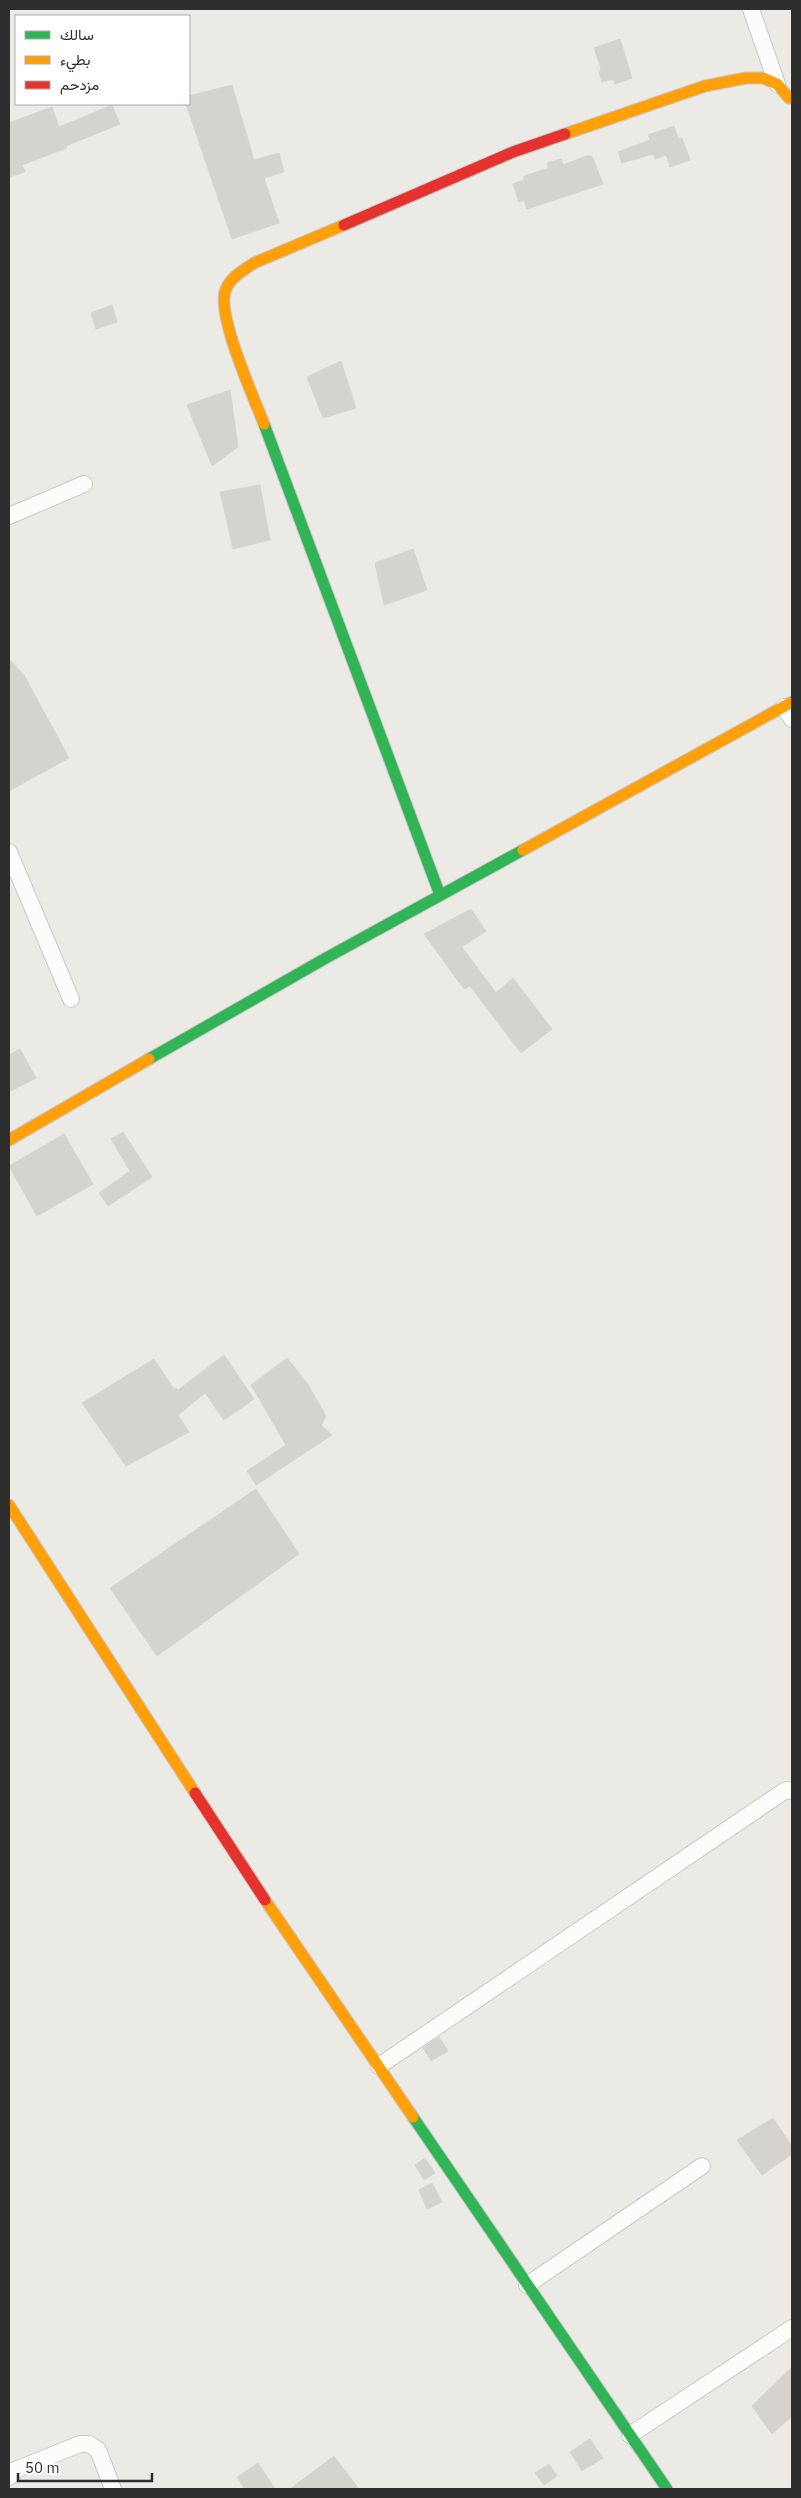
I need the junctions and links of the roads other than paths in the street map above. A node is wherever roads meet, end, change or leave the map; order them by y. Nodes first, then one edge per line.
1 (751, 9) edge
2 (777, 84) junction
3 (792, 98) edge
4 (84, 484) dead end
5 (9, 516) edge
6 (789, 709) edge
7 (9, 852) edge
8 (440, 896) junction
9 (71, 999) dead end
10 (9, 1140) edge
11 (9, 1505) edge
12 (792, 1791) edge
13 (378, 2066) junction
14 (702, 2166) dead end
15 (527, 2285) junction
16 (792, 2328) edge
17 (630, 2435) junction
18 (9, 2477) edge
19 (113, 2489) edge
20 (667, 2489) edge

1 - 2 street
2 - 3 street
2 - 8 street
4 - 5 street
6 - 8 street
7 - 9 street
8 - 10 street
11 - 13 street
12 - 13 street
13 - 15 street
14 - 15 street
15 - 17 street
16 - 17 street
17 - 20 street
18 - 19 street

